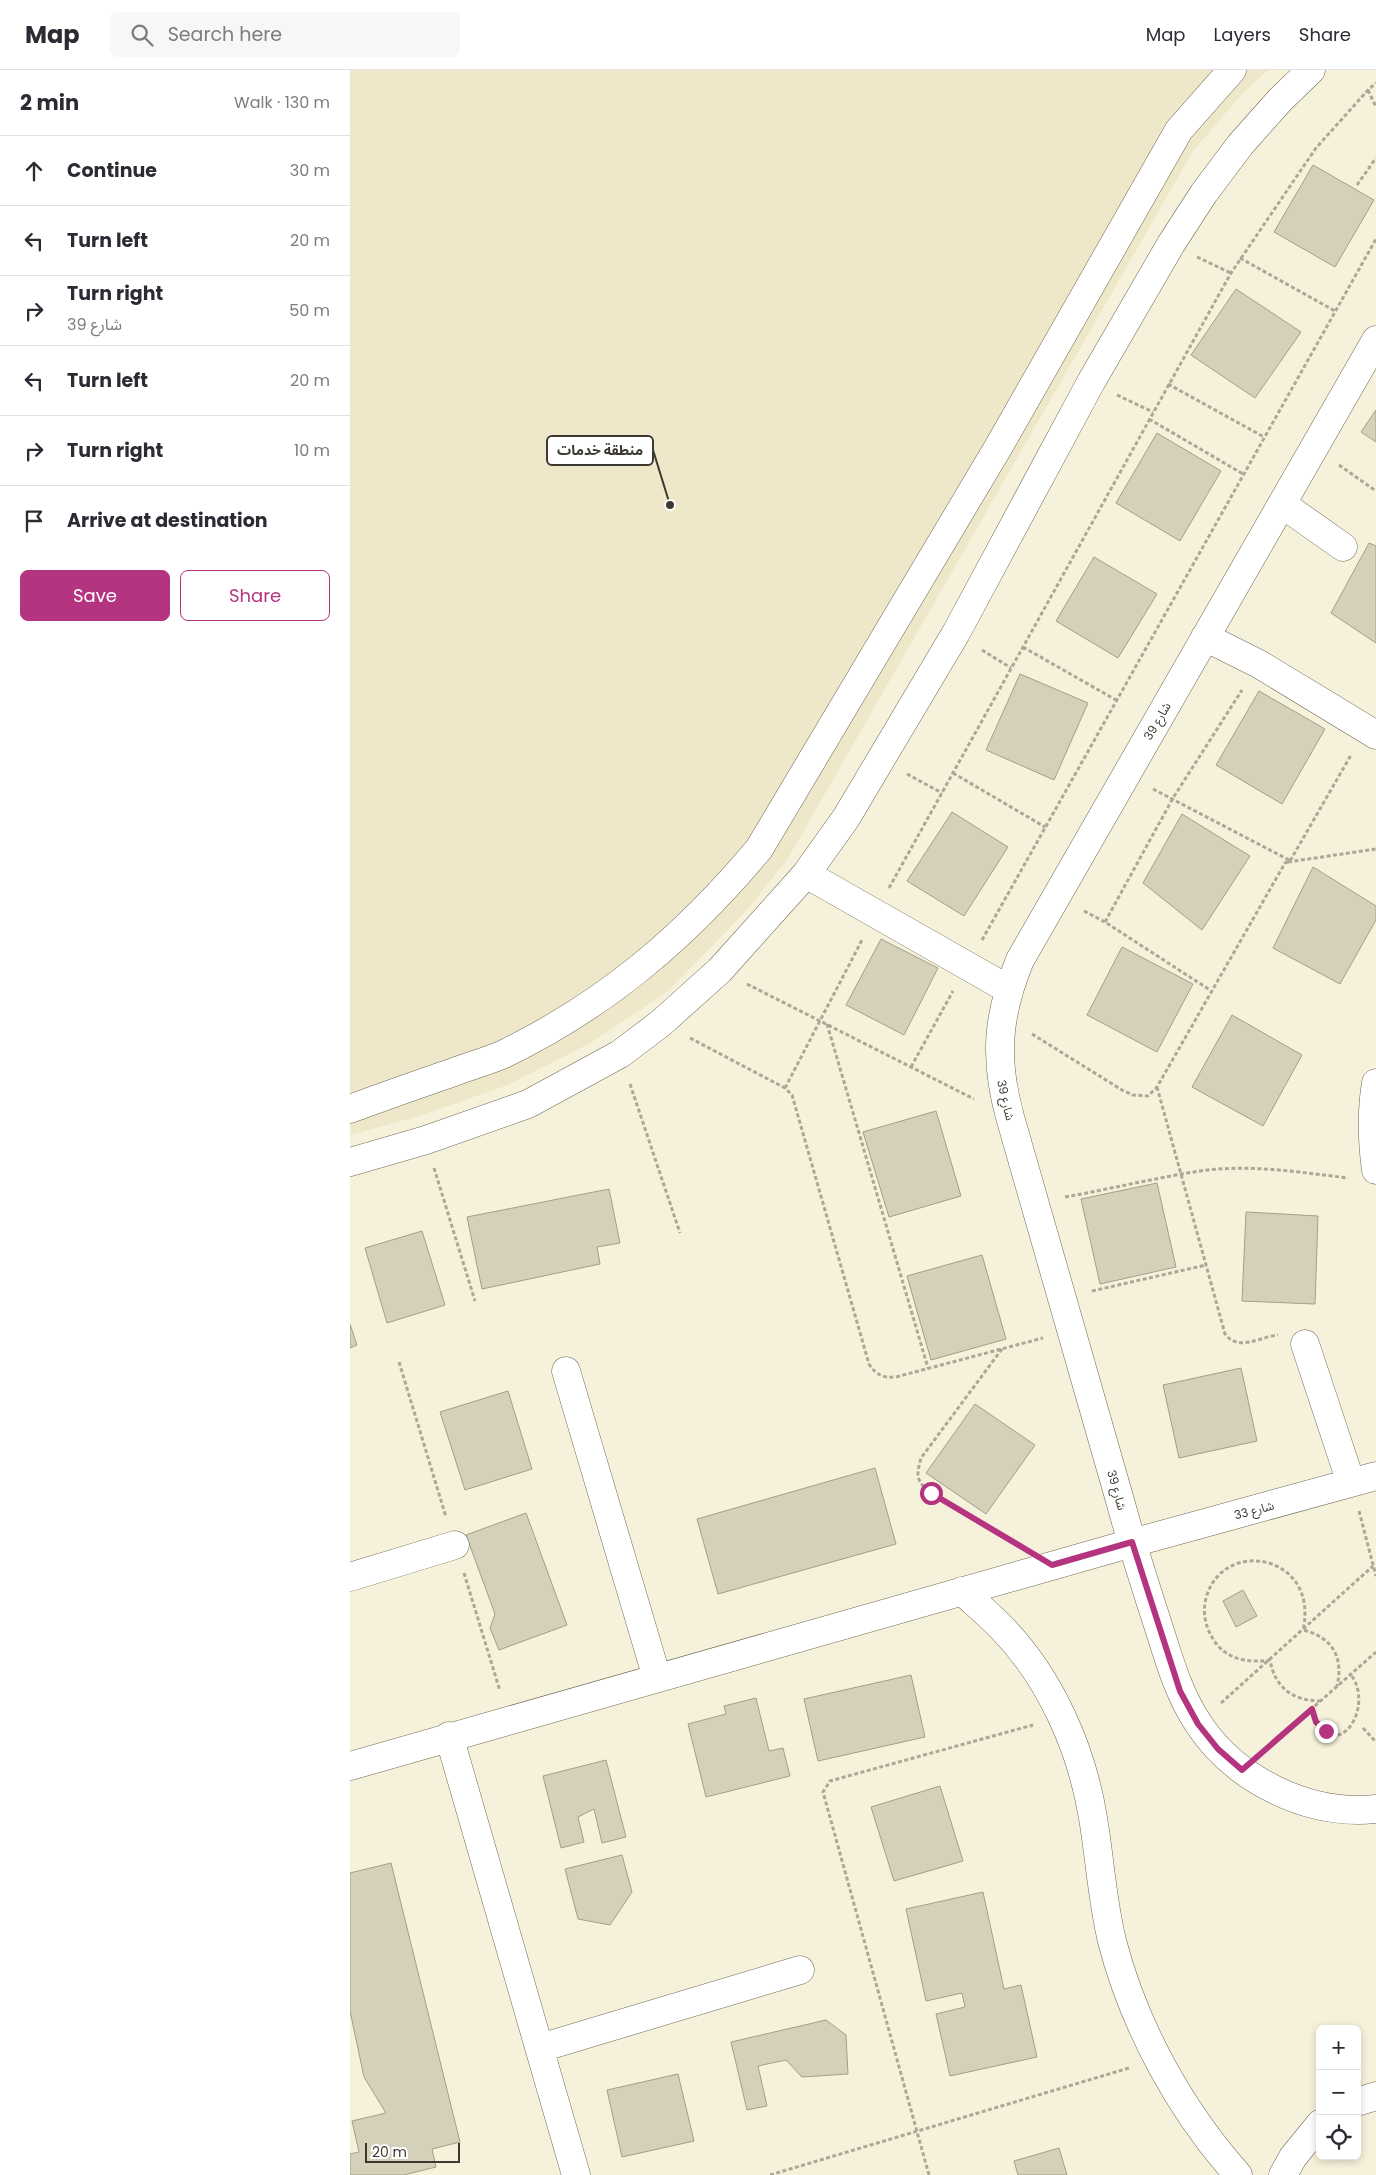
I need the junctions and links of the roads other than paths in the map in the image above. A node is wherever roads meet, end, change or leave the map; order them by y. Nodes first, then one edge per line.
1 (1232, 70) edge
2 (1311, 70) edge
3 (1376, 340) edge
4 (1282, 504) junction
5 (1343, 546) dead end
6 (1205, 637) junction
7 (1371, 732) edge
8 (806, 874) junction
9 (1008, 989) junction
10 (1376, 1083) edge
11 (350, 1109) edge
12 (350, 1162) edge
13 (1367, 1175) edge
14 (1304, 1344) road end
15 (566, 1371) dead end
16 (1364, 1480) edge
17 (1132, 1542) junction
18 (455, 1545) dead end
19 (350, 1577) edge
20 (962, 1591) junction
21 (657, 1678) junction
22 (449, 1736) junction
23 (350, 1766) edge
24 (1376, 1809) edge
25 (800, 1970) dead end
26 (540, 2048) junction
27 (1376, 2096) edge
28 (1361, 2101) edge
29 (1316, 2129) edge
30 (576, 2175) edge
31 (1238, 2175) edge
32 (1283, 2175) edge

1 - 11 street
2 - 8 street
3 - 4 street, شارع 39
4 - 5 street
4 - 6 street, شارع 39
6 - 7 street
6 - 9 street, شارع 39
8 - 9 street
8 - 12 street
9 - 17 street, شارع 39
10 - 13 street
14 - 16 street
15 - 21 street
16 - 17 street, شارع 33
17 - 20 street, شارع 33
17 - 24 street, شارع 39
18 - 19 street
20 - 21 street, شارع 33
20 - 31 street
21 - 22 street, شارع 33
22 - 23 street, شارع 33
22 - 26 street
25 - 26 street
26 - 30 street
27 - 28 street
29 - 32 street

